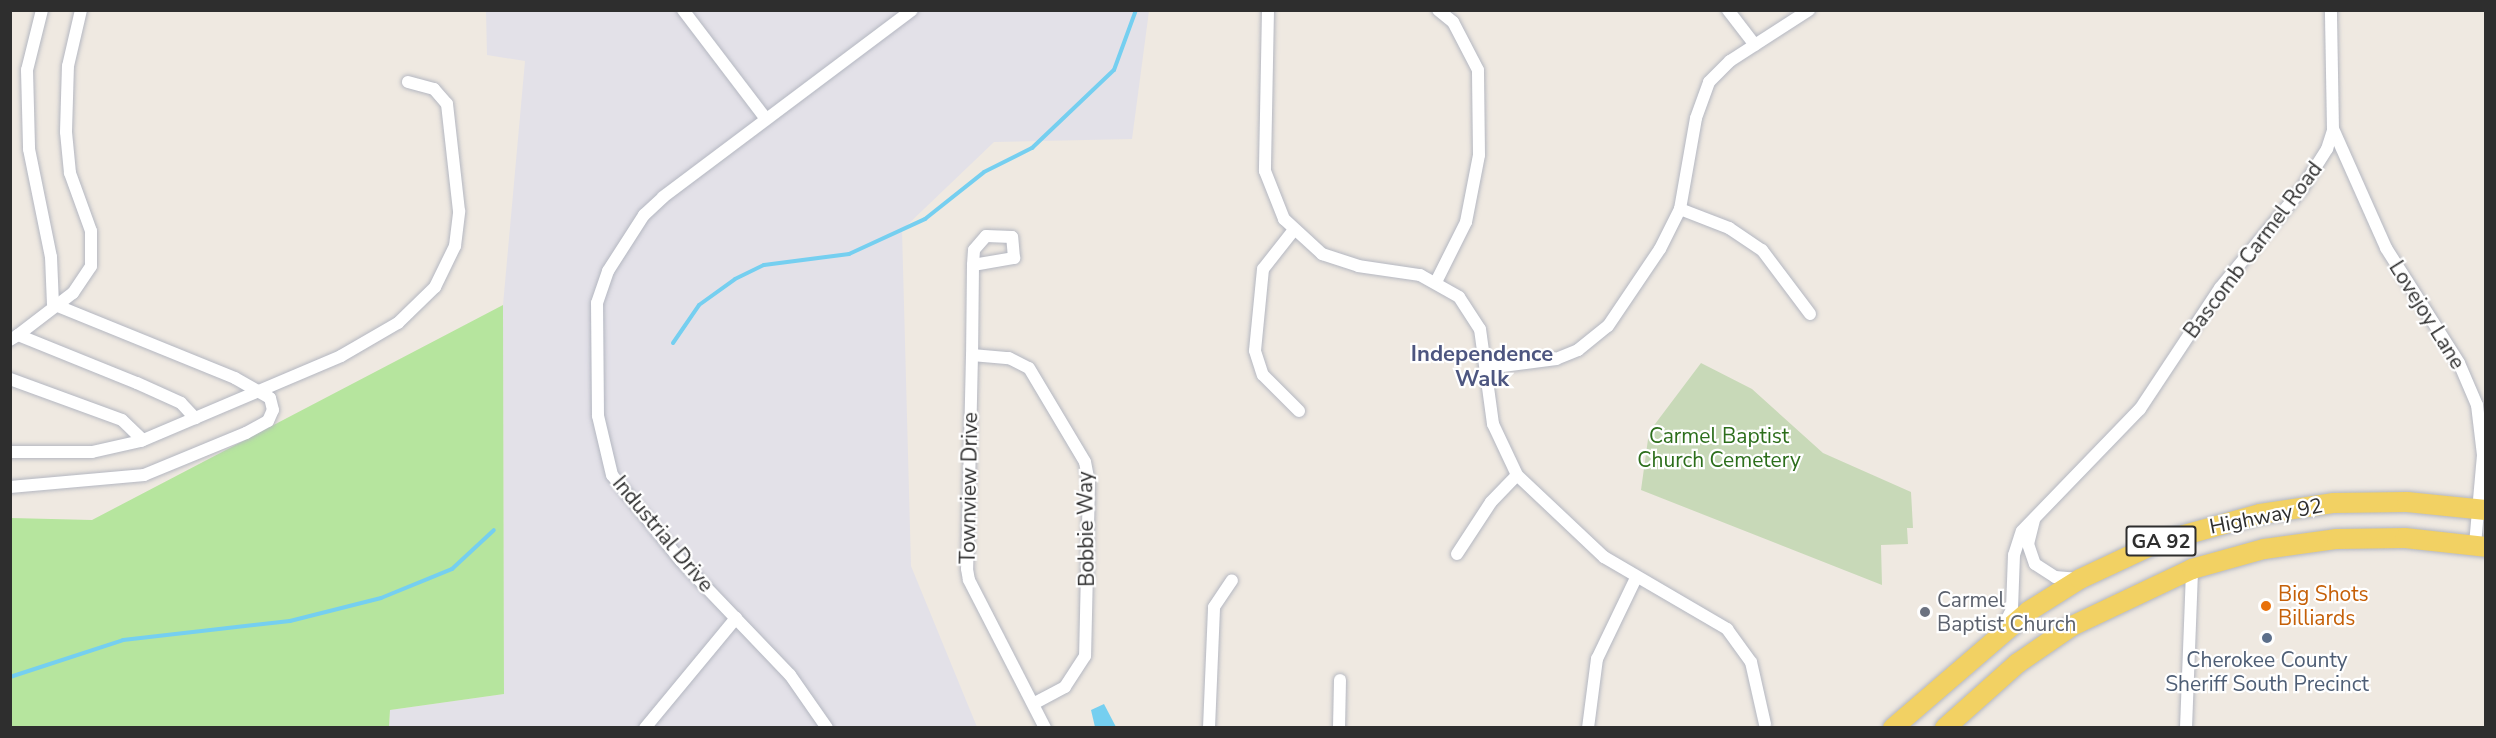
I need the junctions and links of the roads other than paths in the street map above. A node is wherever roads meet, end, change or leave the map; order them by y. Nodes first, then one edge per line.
1 (42, 10) edge
2 (81, 10) edge
3 (683, 10) edge
4 (912, 10) edge
5 (1268, 10) edge
6 (1438, 10) edge
7 (1728, 10) edge
8 (1809, 10) edge
9 (2331, 10) edge
10 (1755, 45) junction
11 (408, 82) dead end
12 (766, 119) junction
13 (2333, 130) junction
14 (1680, 209) junction
15 (1293, 231) junction
16 (973, 265) dead end
17 (1436, 282) junction
18 (53, 304) junction
19 (1810, 314) dead end
20 (14, 338) edge
21 (972, 355) junction
22 (1487, 368) junction
23 (10, 379) edge
24 (258, 391) junction
25 (1299, 411) dead end
26 (195, 418) junction
27 (143, 440) junction
28 (10, 452) edge
29 (1517, 475) junction
30 (10, 487) edge
31 (2483, 509) edge
32 (2042, 510) junction
33 (2480, 546) edge
34 (1457, 554) dead end
35 (2192, 569) junction
36 (1636, 578) junction
37 (2080, 579) junction
38 (1232, 580) dead end
39 (736, 618) junction
40 (2000, 631) junction
41 (1340, 680) dead end
42 (1033, 704) junction
43 (1765, 724) dead end
44 (645, 728) edge
45 (827, 728) edge
46 (1045, 728) edge
47 (1209, 728) edge
48 (1339, 728) edge
49 (1588, 728) edge
50 (1893, 728) edge
51 (1945, 728) edge
52 (2186, 728) edge

1 - 18 street
2 - 18 street
3 - 12 street
4 - 12 street, Industrial Drive
5 - 15 street
6 - 17 street
7 - 10 street
8 - 10 street
9 - 13 street, Bascomb Carmel Road
10 - 14 street
11 - 24 street
12 - 39 street, Industrial Drive
13 - 31 street, Lovejoy Lane
13 - 32 street, Bascomb Carmel Road
14 - 19 street
14 - 22 street
15 - 17 street
15 - 25 street
16 - 21 street, Townview Drive
17 - 22 street
18 - 20 street
18 - 24 street
20 - 26 street
21 - 42 street, Townview Drive
21 - 42 street, Bobbie Way
22 - 29 street
23 - 27 street
24 - 26 street
24 - 30 street
26 - 27 street
27 - 28 street
29 - 34 street
29 - 36 street
31 - 33 street, Lovejoy Lane
31 - 37 main road, Highway 92 / GA 92
32 - 37 street, Bascomb Carmel Road
32 - 40 street, Bascomb Carmel Road
33 - 35 main road, Highway 92 / GA 92
35 - 51 main road, Highway 92 / GA 92
35 - 52 street
36 - 43 street
36 - 49 street
37 - 40 main road, Highway 92 / GA 92
38 - 47 street
39 - 44 street
39 - 45 street, Industrial Drive
40 - 50 main road, Highway 92 / GA 92
41 - 48 street
42 - 46 street, Townview Drive

